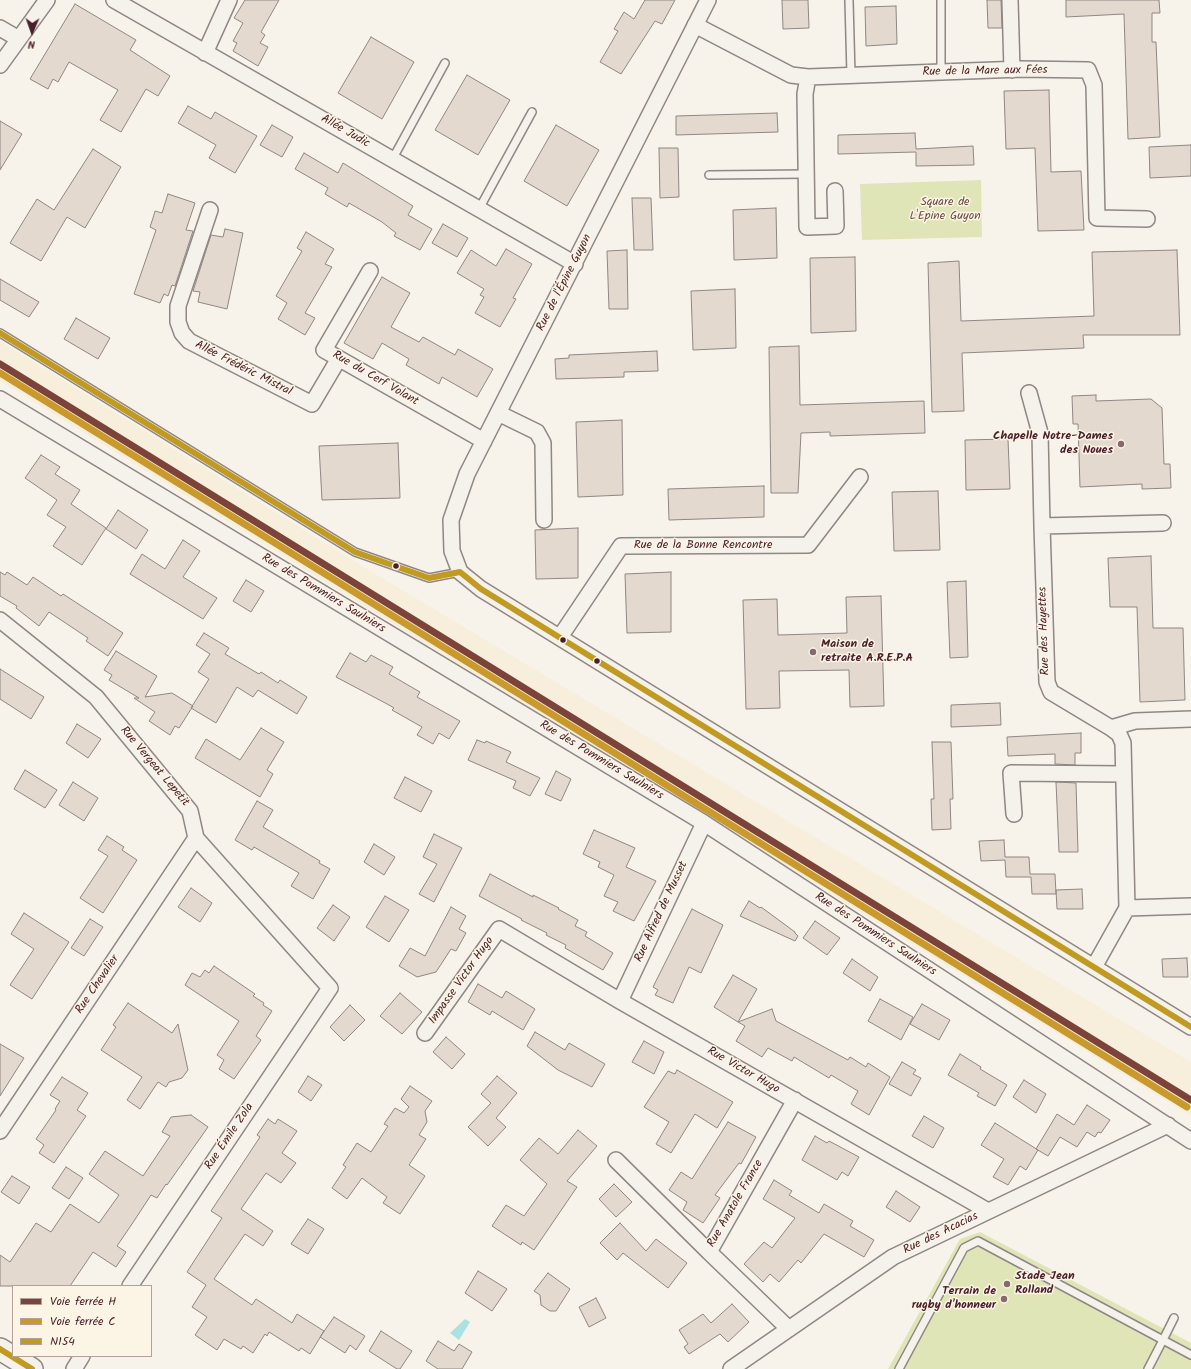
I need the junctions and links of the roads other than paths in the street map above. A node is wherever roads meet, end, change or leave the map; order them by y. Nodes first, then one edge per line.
1 (47, 0) edge
2 (114, 0) edge
3 (229, 0) edge
4 (708, 0) edge
5 (941, 0) edge
6 (1010, 0) edge
7 (849, 1) edge
8 (695, 25) junction
9 (0, 28) edge
10 (19, 39) junction
11 (205, 52) junction
12 (445, 62) dead end
13 (0, 65) edge
14 (1012, 70) junction
15 (941, 73) junction
16 (851, 75) junction
17 (808, 77) junction
18 (532, 112) dead end
19 (392, 160) junction
20 (807, 174) junction
21 (708, 175) dead end
22 (836, 192) dead end
23 (479, 209) junction
24 (210, 210) dead end
25 (1147, 219) dead end
26 (575, 264) junction
27 (370, 271) dead end
28 (0, 333) edge
29 (338, 360) junction
30 (1029, 393) dead end
31 (0, 399) edge
32 (498, 413) junction
33 (484, 441) junction
34 (860, 477) dead end
35 (544, 520) dead end
36 (1163, 523) dead end
37 (1042, 526) junction
38 (460, 572) junction
39 (0, 620) edge
40 (560, 637) junction
41 (1191, 719) edge
42 (1111, 728) junction
43 (1123, 774) junction
44 (1014, 814) dead end
45 (704, 823) junction
46 (196, 838) junction
47 (1191, 906) edge
48 (1127, 908) junction
49 (499, 929) joint
50 (1094, 967) junction
51 (330, 988) joint
52 (620, 1001) junction
53 (1191, 1027) edge
54 (425, 1033) dead end
55 (795, 1100) junction
56 (1168, 1125) junction
57 (0, 1131) edge
58 (1191, 1141) edge
59 (616, 1160) dead end
60 (988, 1211) junction
61 (709, 1252) junction
62 (131, 1285) edge
63 (1174, 1318) dead end
64 (789, 1329) junction
65 (1163, 1340) junction
66 (0, 1349) edge
67 (1191, 1355) edge
68 (12, 1356) edge
69 (13, 1357) edge
70 (81, 1357) edge
71 (32, 1369) edge
72 (74, 1369) edge
73 (731, 1369) edge
74 (899, 1369) edge
75 (1148, 1369) edge

1 - 10 street
2 - 11 street, Allée Judic
3 - 11 street
4 - 8 street, Rue de l'Épine Guyon
5 - 15 lane
6 - 14 street
7 - 16 lane
8 - 17 street, Rue de la Mare aux Fées
8 - 26 street, Rue de l'Épine Guyon
9 - 10 street
10 - 13 street
11 - 19 street, Allée Judic
12 - 19 lane
14 - 15 street, Rue de la Mare aux Fées
14 - 25 street, Rue de la Mare aux Fées
15 - 16 street, Rue de la Mare aux Fées
16 - 17 street, Rue de la Mare aux Fées
17 - 20 street
18 - 23 lane
19 - 23 street, Allée Judic
20 - 21 lane
20 - 22 street
23 - 26 street, Allée Judic
24 - 29 street, Allée Frédéric Mistral
26 - 32 street, Rue de l'Épine Guyon
27 - 29 street, Rue du Cerf Volant
28 - 38 lane
29 - 33 street, Rue du Cerf Volant
30 - 37 street, Rue des Hayettes
31 - 45 street, Rue des Pommiers Saulniers
32 - 33 street, Rue de l'Épine Guyon
32 - 35 street
33 - 38 street, Rue de l'Épine Guyon
34 - 40 street, Rue de la Bonne Rencontre
36 - 37 street
37 - 42 street, Rue des Hayettes
38 - 40 street
39 - 46 street, Rue Vergeat Lepetit
40 - 50 street
41 - 42 street
42 - 43 street, Rue des Hayettes
43 - 44 street
43 - 48 street, Rue des Hayettes
45 - 52 street, Rue Alfred de Musset
45 - 56 street, Rue des Pommiers Saulniers
46 - 51 street, Rue Vergeat Lepetit
46 - 57 street, Rue Chevalier
47 - 48 street
48 - 50 street
49 - 52 street, Rue Victor Hugo
49 - 54 street, Impasse Victor Hugo
50 - 53 street
51 - 62 street, Rue Émile Zola
52 - 55 street, Rue Victor Hugo
55 - 60 street, Rue Victor Hugo
55 - 61 street, Rue Anatole France
56 - 58 street, Rue des Pommiers Saulniers
56 - 60 street, Rue des Acacias
59 - 61 street
60 - 64 street, Rue des Acacias
61 - 64 street, Rue Anatole France
63 - 65 lane
64 - 73 street, Rue des Acacias
65 - 67 lane
65 - 74 lane
65 - 75 lane
66 - 68 street
69 - 71 street
70 - 72 street

